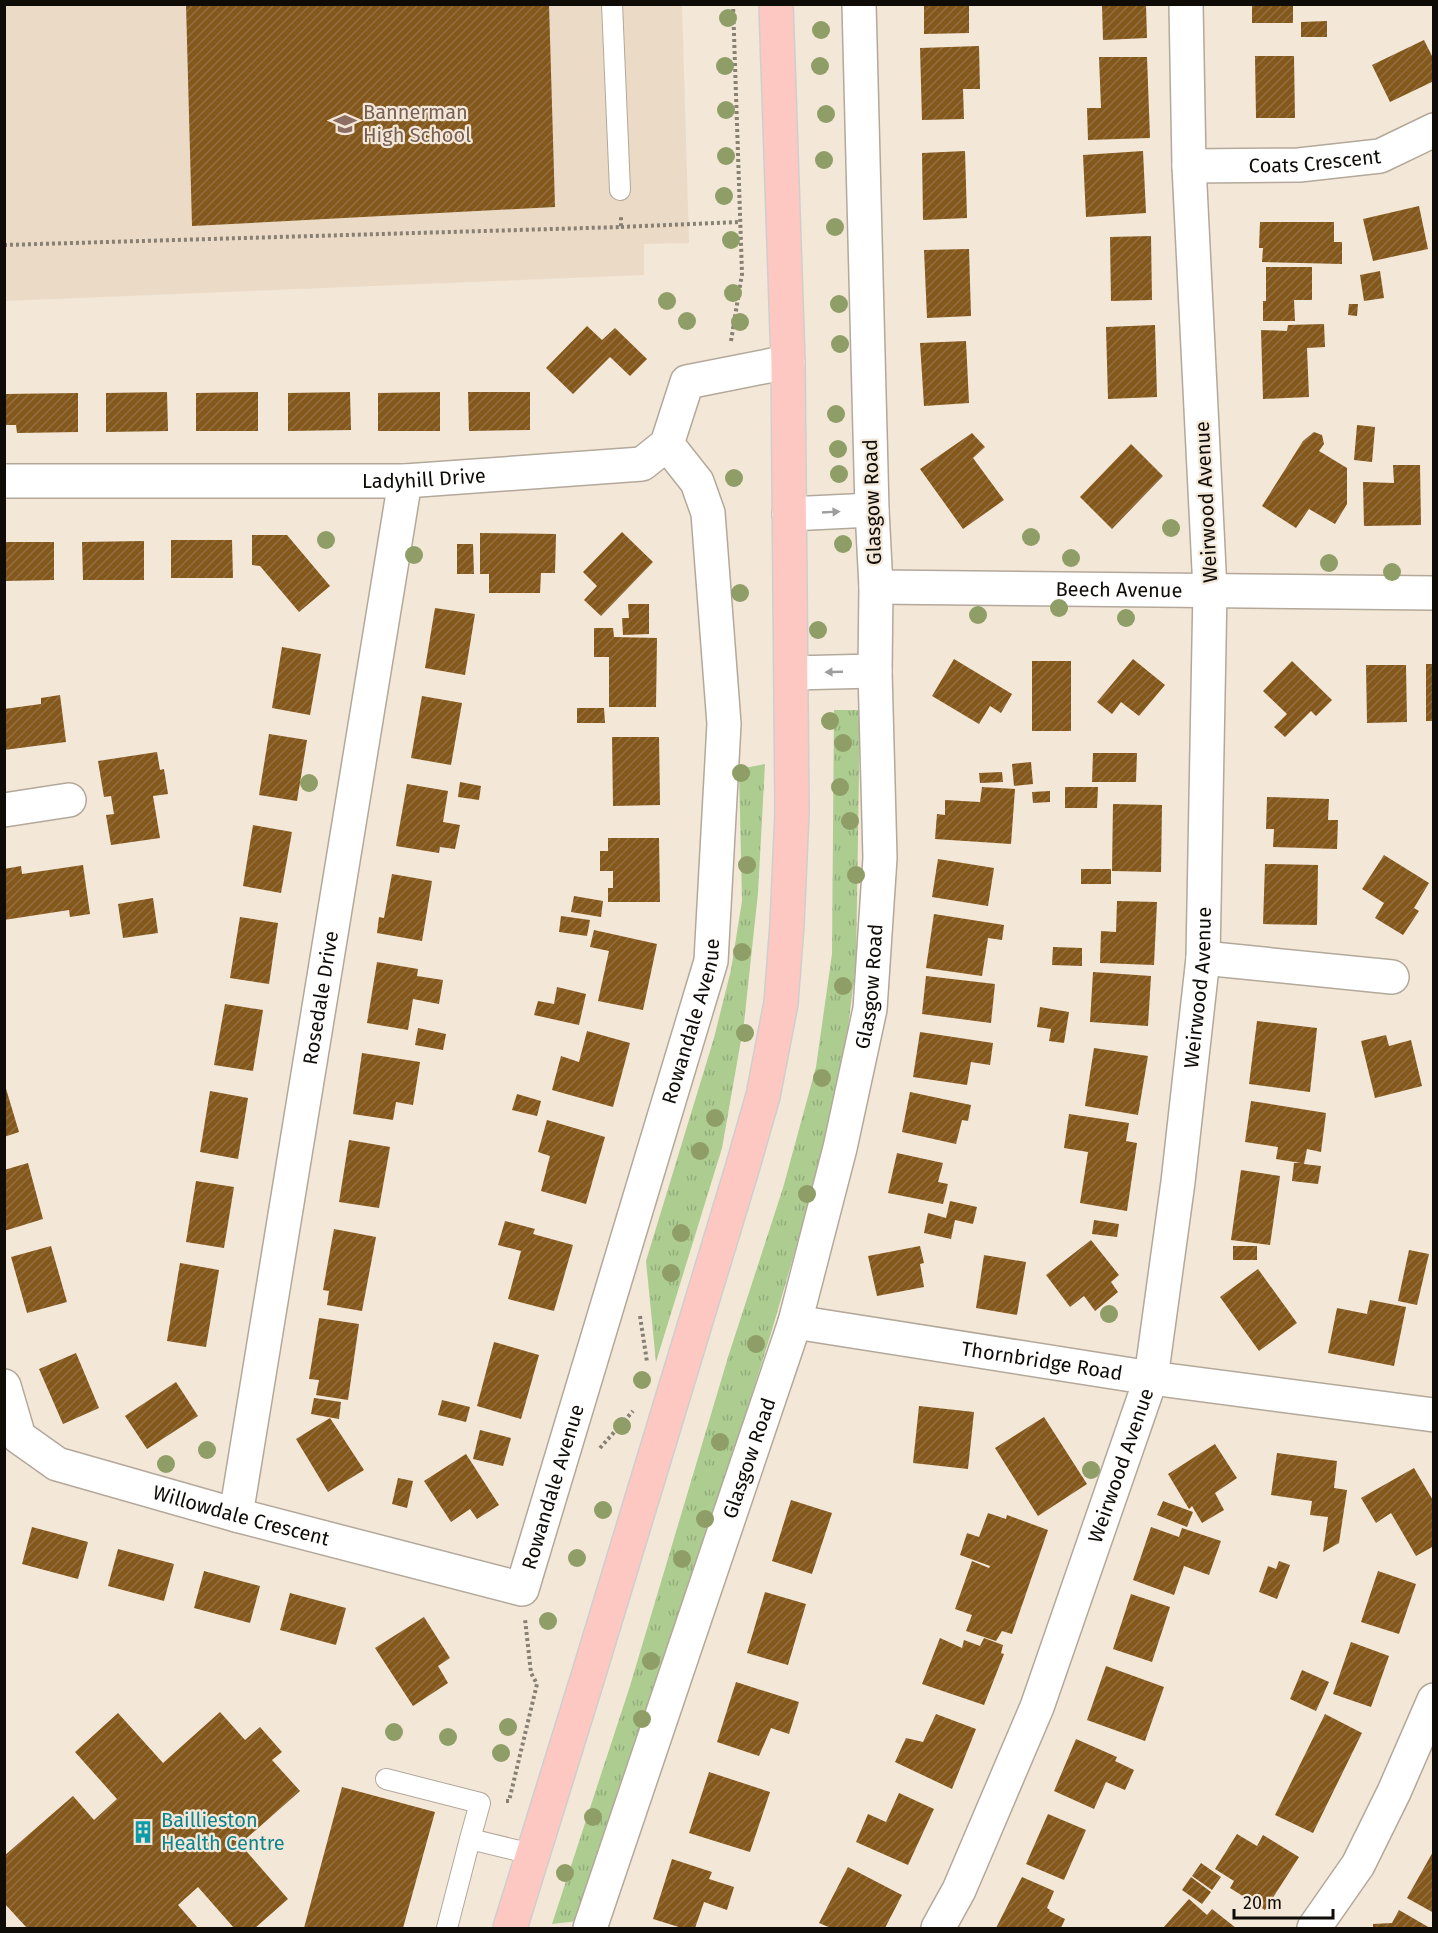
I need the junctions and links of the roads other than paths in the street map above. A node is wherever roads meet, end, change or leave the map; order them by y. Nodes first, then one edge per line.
1 (612, 4) edge
2 (776, 4) edge
3 (859, 4) edge
4 (1186, 4) edge
5 (1434, 130) edge
6 (1189, 166) junction
7 (620, 190) road end
8 (788, 362) junction
9 (667, 444) junction
10 (4, 481) edge
11 (405, 481) junction
12 (872, 510) junction
13 (789, 514) junction
14 (876, 587) junction
15 (1210, 590) junction
16 (1434, 593) edge
17 (875, 671) junction
18 (792, 673) junction
19 (69, 800) dead end
20 (4, 810) edge
21 (1203, 958) junction
22 (1392, 977) dead end
23 (795, 1322) junction
24 (1151, 1378) junction
25 (4, 1386) edge
26 (1434, 1415) edge
27 (236, 1515) junction
28 (522, 1589) joint
29 (1434, 1700) edge
30 (386, 1779) dead end
31 (470, 1839) junction
32 (532, 1854) junction
33 (447, 1929) edge
34 (510, 1929) edge
35 (591, 1929) edge
36 (938, 1929) edge
37 (1314, 1929) edge

1 - 7 lane
2 - 8 main road
3 - 12 street, Glasgow Road
4 - 6 street, Weirwood Avenue
5 - 6 street, Coats Crescent
6 - 15 street, Weirwood Avenue
8 - 9 street
8 - 13 main road
9 - 11 street, Ladyhill Drive
9 - 28 street, Rowandale Avenue
10 - 11 street, Ladyhill Drive
11 - 27 street, Rosedale Drive
13 -> 12 street
12 - 14 street, Glasgow Road
13 - 18 main road
14 - 15 street, Beech Avenue
14 - 17 street, Glasgow Road
15 - 16 street, Beech Avenue
15 - 21 street, Weirwood Avenue
17 -> 18 street
17 - 23 street, Glasgow Road
18 - 32 main road
19 - 20 street
21 - 22 street
21 - 24 street, Weirwood Avenue
23 - 24 street, Thornbridge Road
23 - 35 street, Glasgow Road
24 - 26 street, Thornbridge Road
24 - 36 street, Weirwood Avenue
25 - 27 street, Willowdale Crescent
27 - 28 street, Willowdale Crescent
29 - 37 street
30 - 31 lane
31 - 32 lane
31 - 33 lane
32 - 34 main road

